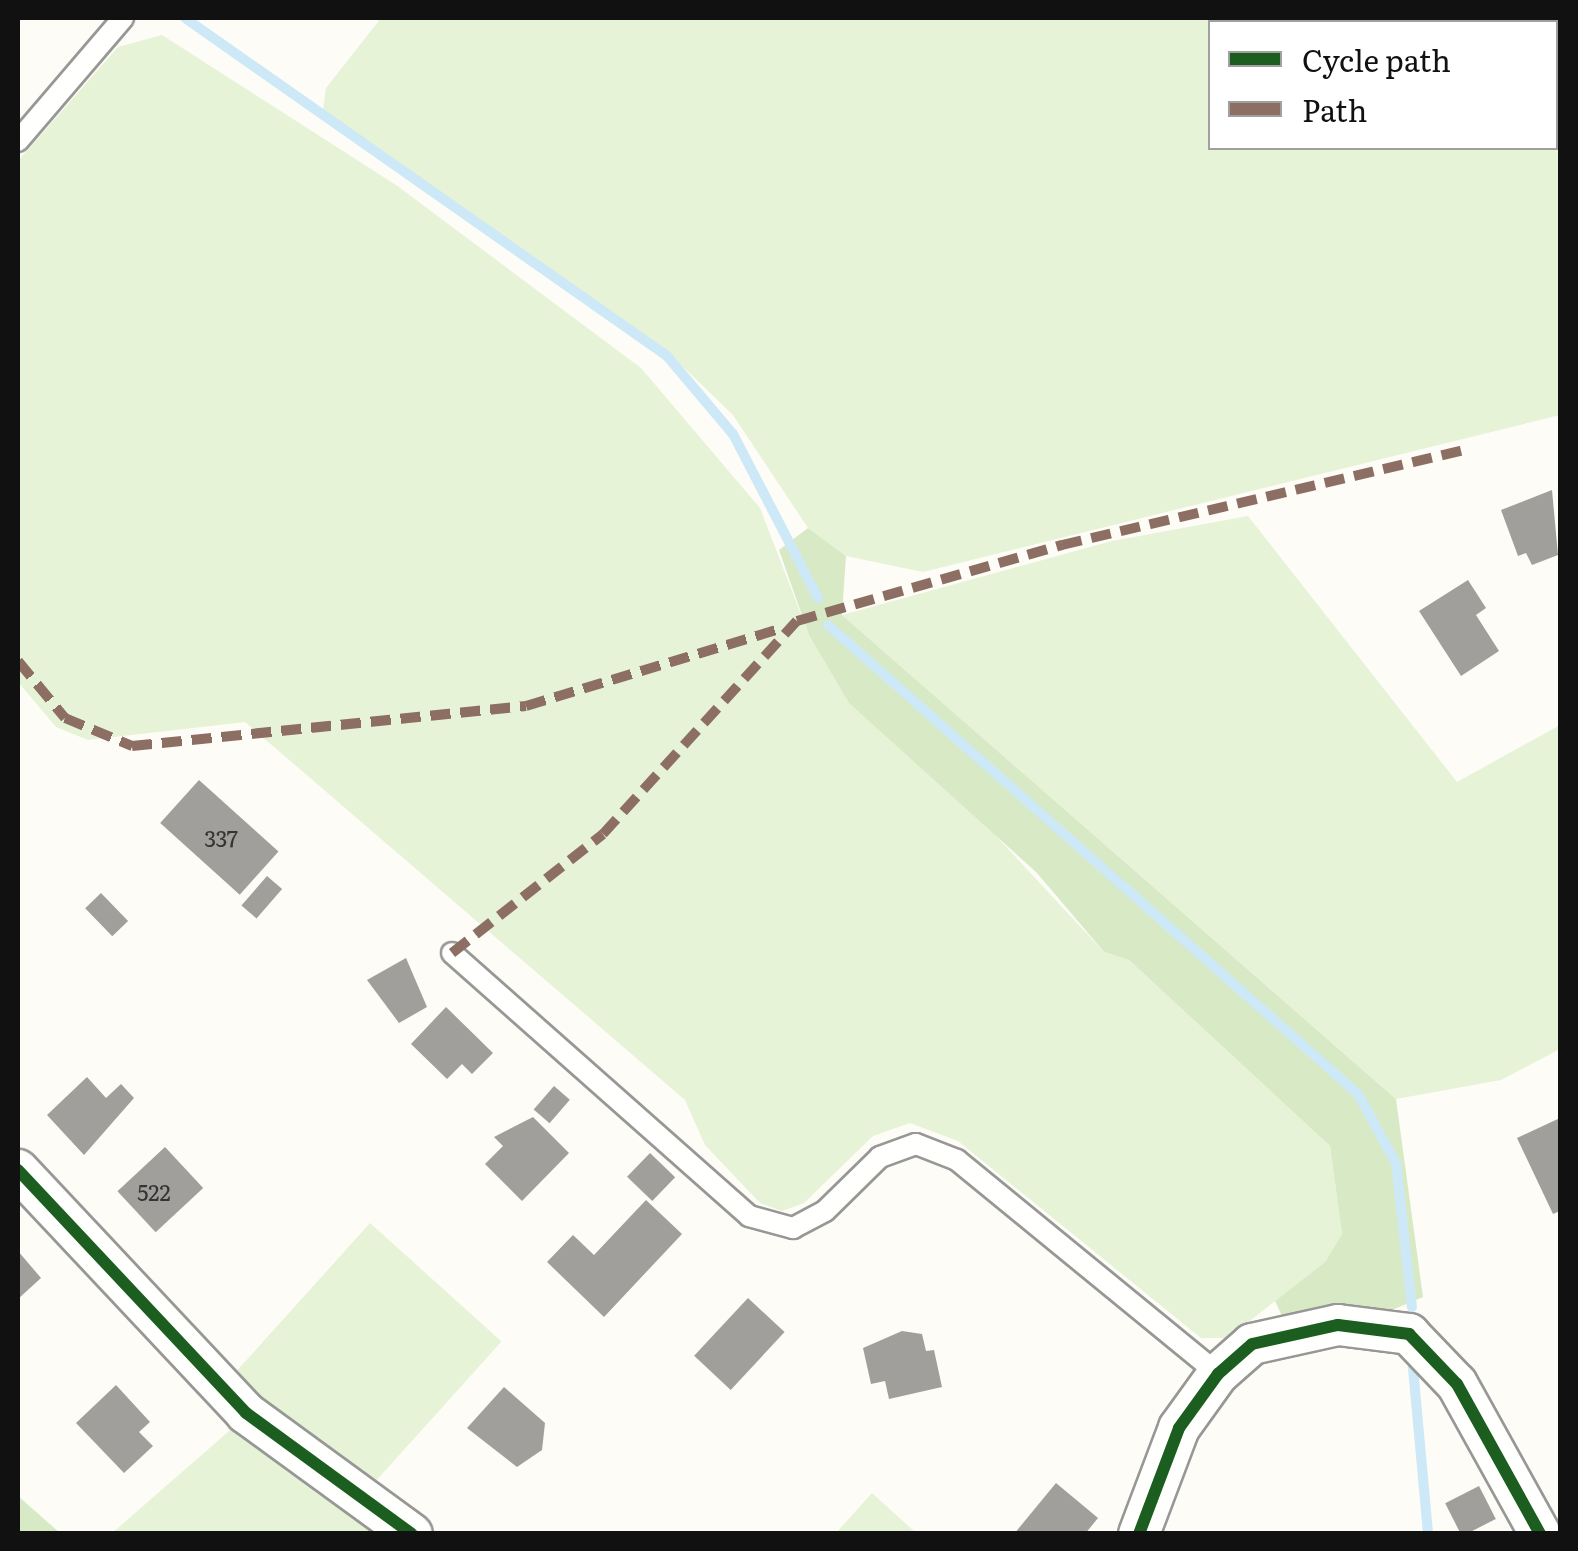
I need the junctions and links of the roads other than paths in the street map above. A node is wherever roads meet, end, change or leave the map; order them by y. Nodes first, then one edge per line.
1 (123, 18) edge
2 (18, 141) edge
3 (452, 953) dead end
4 (18, 1170) edge
5 (1218, 1374) junction
6 (412, 1534) edge
7 (1139, 1534) edge
8 (1540, 1534) edge

1 - 2 lane
3 - 5 lane
4 - 6 street
5 - 7 street
5 - 8 street

